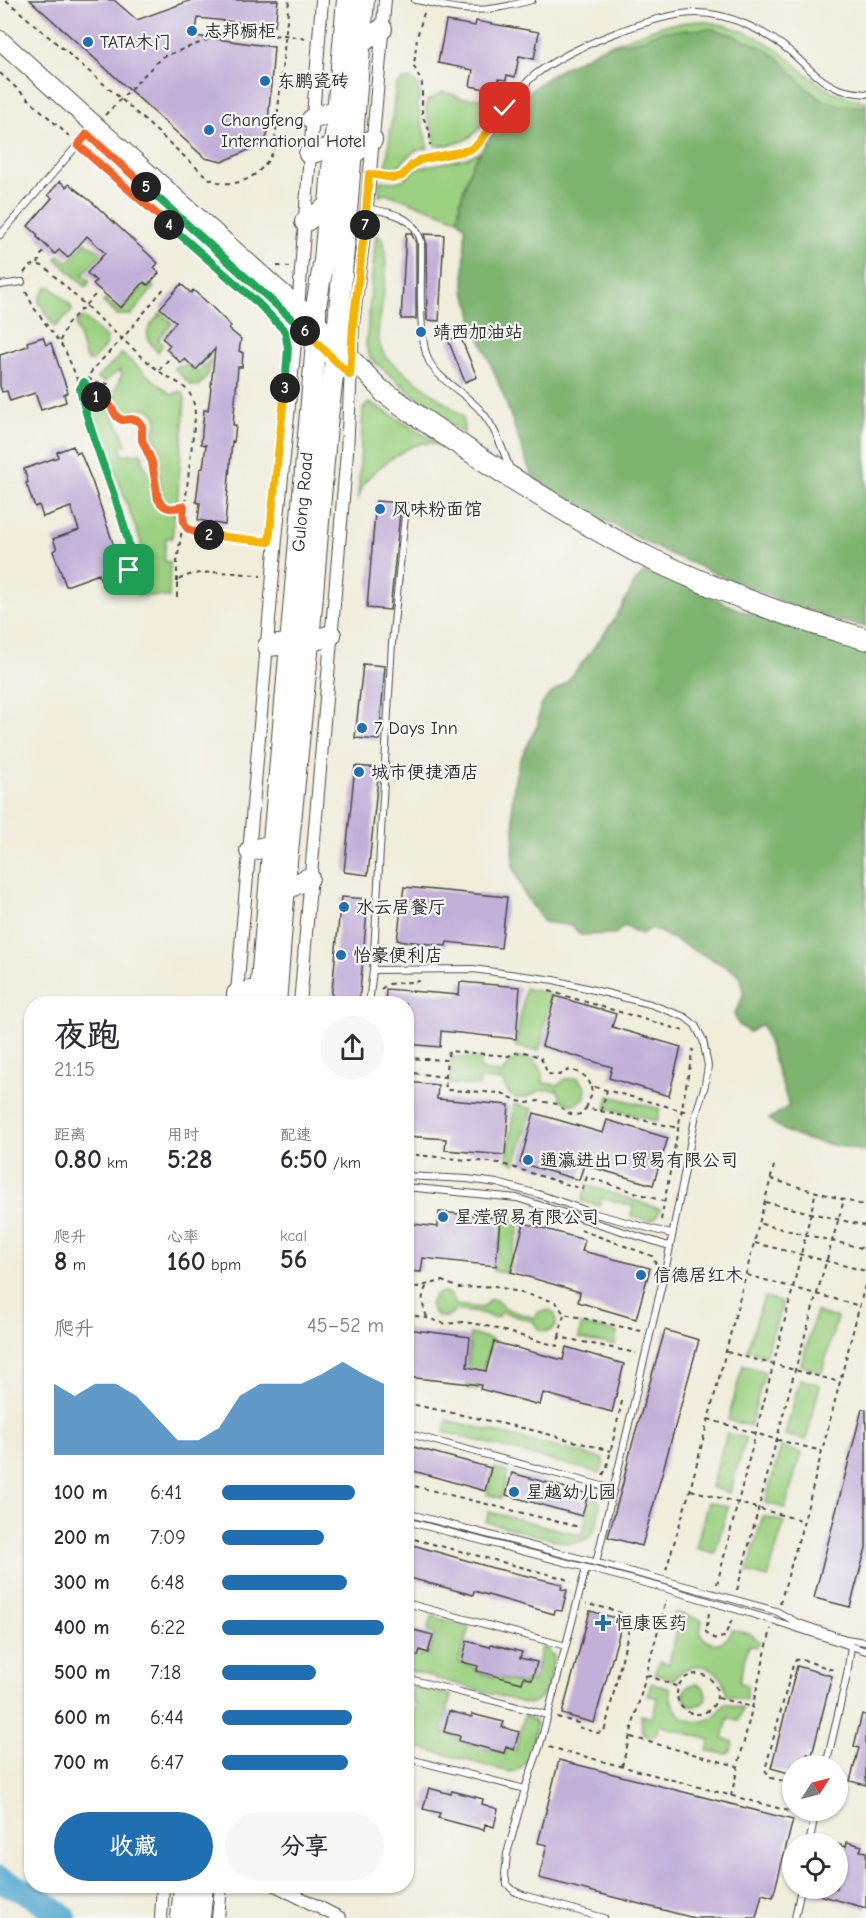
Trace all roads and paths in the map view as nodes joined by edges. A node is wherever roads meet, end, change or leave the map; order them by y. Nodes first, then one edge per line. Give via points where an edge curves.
1 (6, 0) edge
2 (289, 0) edge
3 (322, 0) edge
4 (347, 0) edge
5 (364, 0) edge
6 (385, 0) edge
7 (415, 0) edge
8 (532, 0) edge
9 (428, 1) edge
10 (382, 29) junction
11 (284, 35) junction
12 (296, 38) dead end
13 (0, 40) edge
14 (361, 43) junction
15 (0, 55) edge
16 (0, 73) edge
17 (866, 94) edge
18 (120, 98) junction
19 (336, 110) junction
20 (102, 119) dead end
21 (312, 119) junction
22 (83, 139) junction
23 (372, 140) junction
24 (342, 151) junction
25 (309, 154) junction
26 (430, 158) junction
27 (369, 174) junction
28 (327, 207) junction
29 (366, 208) junction
30 (164, 220) dead end
31 (305, 222) junction
32 (0, 235) edge
33 (45, 251) dead end
34 (270, 263) dead end
35 (38, 264) junction
36 (296, 264) dead end
37 (22, 282) junction
38 (0, 285) edge
39 (166, 286) dead end
40 (96, 294) dead end
41 (86, 306) junction
42 (303, 316) junction
43 (122, 339) junction
44 (60, 341) junction
45 (316, 343) junction
46 (169, 359) dead end
47 (344, 359) junction
48 (158, 370) junction
49 (87, 377) junction
50 (84, 382) junction
51 (80, 389) junction
52 (384, 392) joint
53 (110, 405) junction
54 (514, 480) junction
55 (184, 506) junction
56 (406, 506) dead end
57 (183, 522) junction
58 (269, 542) dead end
59 (268, 577) dead end
60 (177, 582) junction
61 (126, 590) dead end
62 (177, 597) dead end
63 (331, 635) junction
64 (866, 639) edge
65 (299, 643) junction
66 (268, 645) junction
67 (272, 845) junction
68 (250, 851) junction
69 (309, 878) junction
70 (285, 890) junction
71 (373, 970) junction
72 (421, 981) dead end
73 (545, 990) dead end
74 (379, 994) dead end
75 (237, 996) edge
76 (260, 996) edge
77 (277, 996) edge
78 (301, 996) edge
79 (370, 996) edge
80 (688, 1035) dead end
81 (692, 1041) dead end
82 (414, 1058) edge
83 (447, 1060) junction
84 (414, 1073) edge
85 (445, 1077) junction
86 (591, 1086) junction
87 (607, 1090) junction
88 (586, 1108) junction
89 (600, 1111) junction
90 (681, 1111) junction
91 (696, 1114) junction
92 (678, 1130) junction
93 (692, 1133) junction
94 (414, 1155) edge
95 (775, 1162) dead end
96 (414, 1176) edge
97 (770, 1179) junction
98 (414, 1188) edge
99 (816, 1191) junction
100 (844, 1200) junction
101 (665, 1202) junction
102 (765, 1202) junction
103 (678, 1205) junction
104 (866, 1206) edge
105 (811, 1213) junction
106 (837, 1220) junction
107 (658, 1223) dead end
108 (760, 1223) junction
109 (866, 1226) edge
110 (576, 1228) dead end
111 (671, 1234) junction
112 (806, 1234) junction
113 (832, 1241) junction
114 (755, 1243) junction
115 (669, 1246) junction
116 (866, 1249) edge
117 (800, 1255) junction
118 (825, 1262) junction
119 (657, 1270) dead end
120 (866, 1271) edge
121 (747, 1275) junction
122 (866, 1281) edge
123 (428, 1284) junction
124 (414, 1287) edge
125 (793, 1288) junction
126 (817, 1294) junction
127 (860, 1306) junction
128 (564, 1314) junction
129 (414, 1315) edge
130 (428, 1318) junction
131 (650, 1332) junction
132 (559, 1337) junction
133 (727, 1352) junction
134 (644, 1356) junction
135 (774, 1365) junction
136 (795, 1370) junction
137 (840, 1382) junction
138 (624, 1396) dead end
139 (414, 1405) edge
140 (708, 1419) junction
141 (757, 1433) junction
142 (414, 1435) edge
143 (778, 1440) junction
144 (610, 1451) junction
145 (822, 1451) junction
146 (596, 1476) dead end
147 (414, 1487) edge
148 (613, 1489) junction
149 (690, 1490) junction
150 (737, 1502) junction
151 (757, 1507) junction
152 (414, 1515) edge
153 (804, 1521) junction
154 (414, 1523) edge
155 (579, 1527) dead end
156 (414, 1539) edge
157 (596, 1563) junction
158 (586, 1568) junction
159 (665, 1572) dead end
160 (573, 1587) dead end
161 (716, 1587) dead end
162 (736, 1593) dead end
163 (667, 1598) dead end
164 (578, 1602) junction
165 (780, 1604) dead end
166 (414, 1606) edge
167 (710, 1611) dead end
168 (733, 1617) dead end
169 (771, 1629) dead end
170 (866, 1642) edge
171 (566, 1646) junction
172 (851, 1646) junction
173 (866, 1651) edge
174 (647, 1675) junction
175 (847, 1675) junction
176 (414, 1680) edge
177 (678, 1687) junction
178 (717, 1698) junction
179 (752, 1707) junction
180 (548, 1715) junction
181 (631, 1737) junction
182 (540, 1745) junction
183 (829, 1755) edge
184 (414, 1760) edge
185 (622, 1766) junction
186 (737, 1766) junction
187 (782, 1781) edge
188 (525, 1789) junction
189 (731, 1796) junction
190 (782, 1810) edge
191 (163, 1893) edge
192 (183, 1893) edge
193 (202, 1893) edge
194 (220, 1893) edge
195 (291, 1893) edge
196 (799, 1899) edge
197 (161, 1918) edge
198 (181, 1918) edge
199 (200, 1918) edge
200 (218, 1918) edge
201 (340, 1918) edge
202 (604, 1918) edge
203 (795, 1918) edge

1 - 18 path
2 - 11 path
3 - 21 street
4 - 19 main road, Gulong Road
5 - 14 main road, Gulong Road
6 - 10 street
7 - 9 lane
8 - 9 lane via 478,9
9 - 26 path via 417,37 414,66 423,92 422,115 430,132
10 - 14 main road
10 - 23 street
11 - 12 path
11 - 18 path via 229,32 162,57
11 - 18 path via 274,150 265,166 243,182 230,184 207,178
13 - 42 main road
14 - 24 main road, Gulong Road
15 - 22 main road
16 - 22 path
17 - 26 lane via 839,89 771,38 736,20 698,13 678,15 598,40 547,66 524,84 478,144 459,153
18 - 20 path
19 - 21 main road
19 - 24 main road, Gulong Road
21 - 25 street
22 - 30 path
22 - 32 lane
22 - 42 main road
23 - 24 main road
23 - 27 street
24 - 25 main road
24 - 28 main road, Gulong Road
24 - 47 main road, Gulong Road
25 - 31 street
26 - 27 lane via 412,165 402,176
27 - 29 street
28 - 31 main road
28 - 42 main road, Gulong Road via 324,260
29 - 47 street via 353,325
29 - 54 lane via 399,216 418,230 423,343 428,360 483,413
31 - 42 street
33 - 35 path
34 - 36 path via 292,268
35 - 37 path via 29,266
35 - 41 path
37 - 38 lane
37 - 44 path via 34,308
39 - 43 path
40 - 41 path
41 - 43 path
41 - 44 path via 67,324
42 - 45 main road, Gulong Road
42 - 47 main road
42 - 66 street via 276,539
43 - 48 path
43 - 49 path
44 - 51 path
45 - 47 main road
45 - 65 main road, Gulong Road
46 - 48 path
47 - 52 main road via 373,390
47 - 63 street via 347,452
47 - 65 main road, Gulong Road via 327,425
48 - 55 path via 185,388 195,406
49 - 50 path
49 - 53 path via 92,382 108,384 113,395
50 - 51 path
50 - 53 path via 102,403
51 - 61 path via 85,415 127,536 131,561
52 - 54 highway
53 - 55 path via 117,417 138,421 142,426 142,440 162,505 171,509
54 - 64 highway via 650,558 810,624
55 - 57 path
56 - 71 lane via 392,643
57 - 58 path via 193,532
57 - 60 path
59 - 60 path via 203,572 186,574
60 - 62 path
63 - 65 main road
63 - 69 street
65 - 66 main road
65 - 67 main road, Gulong Road
65 - 70 main road, Gulong Road
66 - 68 street
67 - 68 main road
67 - 76 main road, Gulong Road
68 - 75 street
69 - 70 main road
69 - 78 street
70 - 77 main road, Gulong Road
71 - 79 lane
71 - 91 lane via 473,969 524,974 606,992 685,1017 695,1025 707,1052 708,1066
72 - 74 path via 388,984
73 - 80 path via 629,1013
81 - 90 path
82 - 83 path
83 - 85 path
83 - 86 path via 449,1051 508,1056 525,1052 541,1058 548,1074 577,1071 584,1074
84 - 85 path
85 - 88 path via 446,1090 502,1093 518,1101 557,1104 575,1115
86 - 87 path
86 - 88 path
87 - 89 path
87 - 90 path
88 - 89 path
89 - 92 path
90 - 91 path
90 - 92 path
91 - 93 lane
92 - 93 path
92 - 101 path
93 - 103 lane
94 - 101 path via 499,1163 582,1189 587,1177
95 - 97 path
96 - 111 lane via 497,1183
97 - 99 path
97 - 102 path
98 - 115 lane via 517,1198
99 - 100 path
99 - 105 path
100 - 104 path
100 - 106 path
101 - 103 path
101 - 107 path
102 - 105 path
102 - 108 path
103 - 111 lane
105 - 106 path
105 - 112 path
106 - 109 path
106 - 113 path
108 - 112 path
108 - 114 path
110 - 119 path via 652,1256
111 - 115 lane
112 - 113 path
112 - 117 path
113 - 116 path
113 - 118 path
114 - 117 path
114 - 121 path
115 - 131 lane
117 - 118 path
117 - 125 path
118 - 120 path
118 - 126 path
121 - 125 path
121 - 133 path
122 - 127 path
123 - 124 path
123 - 128 path via 442,1281 459,1288 495,1286 556,1302
123 - 130 path via 422,1294
125 - 126 path
125 - 135 path
126 - 127 path
126 - 136 path
127 - 137 path
128 - 131 path
128 - 132 path
129 - 130 path
130 - 132 path via 446,1324 483,1324 557,1346
131 - 134 lane
132 - 134 path
133 - 135 path
133 - 140 path
134 - 148 lane
135 - 136 path
135 - 141 path
136 - 137 path
136 - 143 path
137 - 145 path
138 - 144 path
139 - 144 path
140 - 141 path
140 - 149 path
141 - 143 path
141 - 150 path
142 - 148 lane
143 - 145 path
143 - 151 path
144 - 146 path via 605,1473
145 - 153 path
147 - 155 path
148 - 157 lane
149 - 150 path
149 - 159 path
150 - 151 path
150 - 161 path
151 - 153 path
151 - 162 path
152 - 157 lane
153 - 165 path
154 - 158 lane
156 - 160 path via 563,1578
157 - 170 lane via 776,1611 796,1622
158 - 164 lane
158 - 172 lane
163 - 174 path
164 - 171 lane
164 - 180 path via 623,1613 631,1621 606,1725 598,1733
166 - 171 lane
167 - 168 path via 706,1632 715,1639 724,1637
169 - 179 path
171 - 180 lane
172 - 173 lane
172 - 175 lane
174 - 177 path
174 - 181 path
175 - 183 lane
175 - 187 path via 796,1660 765,1770 771,1778
176 - 180 lane
177 - 178 path via 687,1676 700,1674 712,1680
177 - 178 path via 678,1700 691,1713 710,1710
178 - 179 path
179 - 186 path
180 - 182 lane
181 - 185 path
181 - 186 path
182 - 185 path
182 - 188 lane
184 - 188 lane
185 - 189 path
186 - 189 path
188 - 202 lane via 507,1854 507,1884 523,1895
189 - 190 path
191 - 197 street
192 - 198 main road
193 - 199 main road
194 - 200 street
195 - 201 street
196 - 203 lane

